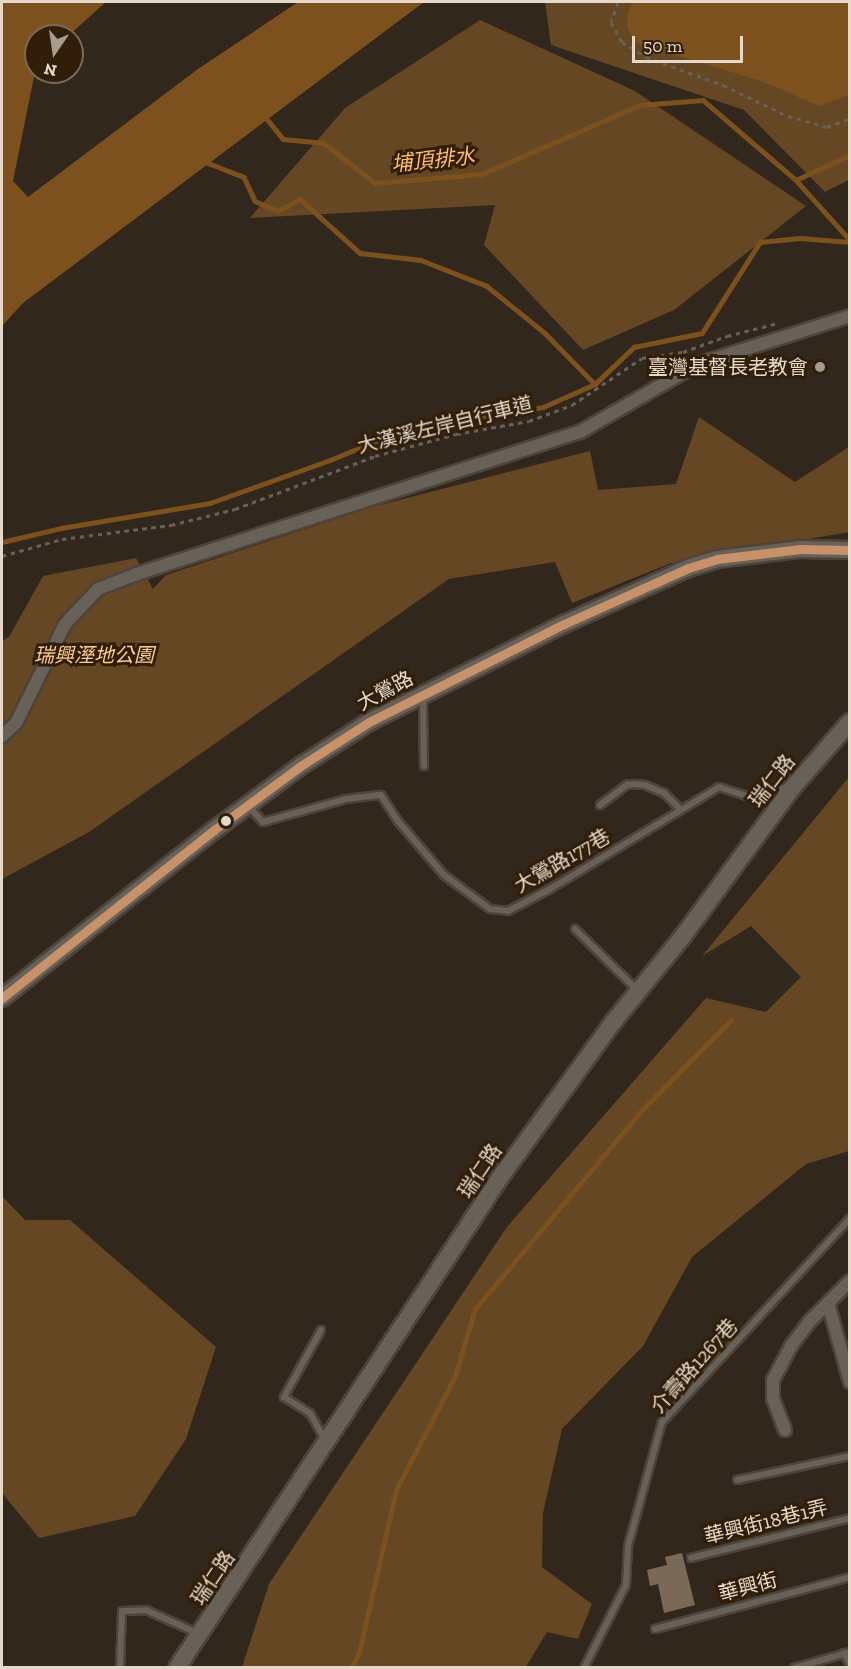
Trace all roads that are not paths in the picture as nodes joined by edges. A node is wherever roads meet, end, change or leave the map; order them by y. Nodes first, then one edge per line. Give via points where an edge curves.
1 (849, 316) edge
2 (849, 550) edge
3 (423, 694) junction
4 (849, 722) edge
5 (2, 736) edge
6 (424, 766) dead end
7 (793, 787) junction
8 (248, 805) junction
9 (600, 805) dead end
10 (681, 810) junction
11 (575, 929) dead end
12 (639, 991) junction
13 (2, 998) edge
14 (849, 1218) edge
15 (849, 1281) edge
16 (828, 1303) junction
17 (321, 1330) dead end
18 (849, 1382) edge
19 (784, 1430) dead end
20 (326, 1443) junction
21 (849, 1456) edge
22 (737, 1480) dead end
23 (849, 1518) edge
24 (691, 1558) dead end
25 (849, 1577) edge
26 (655, 1629) dead end
27 (200, 1635) junction
28 (847, 1653) edge
29 (849, 1665) edge
30 (120, 1668) edge
31 (177, 1668) edge
32 (584, 1668) edge
33 (794, 1668) edge

1 - 5 street via 698,364 580,432 98,589 65,624 16,723
2 - 3 street, 大鶯路 via 800,549 717,559 688,568
3 - 6 lane
3 - 8 street, 大鶯路 via 369,722
4 - 7 street, 瑞仁路
7 - 10 lane, 大鶯路177巷 via 746,796 719,787
7 - 12 street, 瑞仁路
8 - 10 lane, 大鶯路177巷 via 263,822 346,799 381,795 444,875 490,909 508,910
8 - 13 street, 大鶯路
9 - 10 lane via 634,784 664,793
11 - 12 lane
12 - 20 street, 瑞仁路 via 501,1176
14 - 32 lane, 介壽路1267巷 via 662,1422 628,1546 626,1585
15 - 16 street
16 - 18 street
16 - 19 street via 791,1346 773,1380 772,1399
17 - 20 lane via 284,1398 310,1413
20 - 27 street, 瑞仁路
21 - 22 lane
23 - 24 lane, 華興街18巷1弄
25 - 26 lane, 華興街
27 - 30 lane via 146,1610 122,1611
27 - 31 street, 瑞仁路
28 - 29 lane
28 - 33 lane

